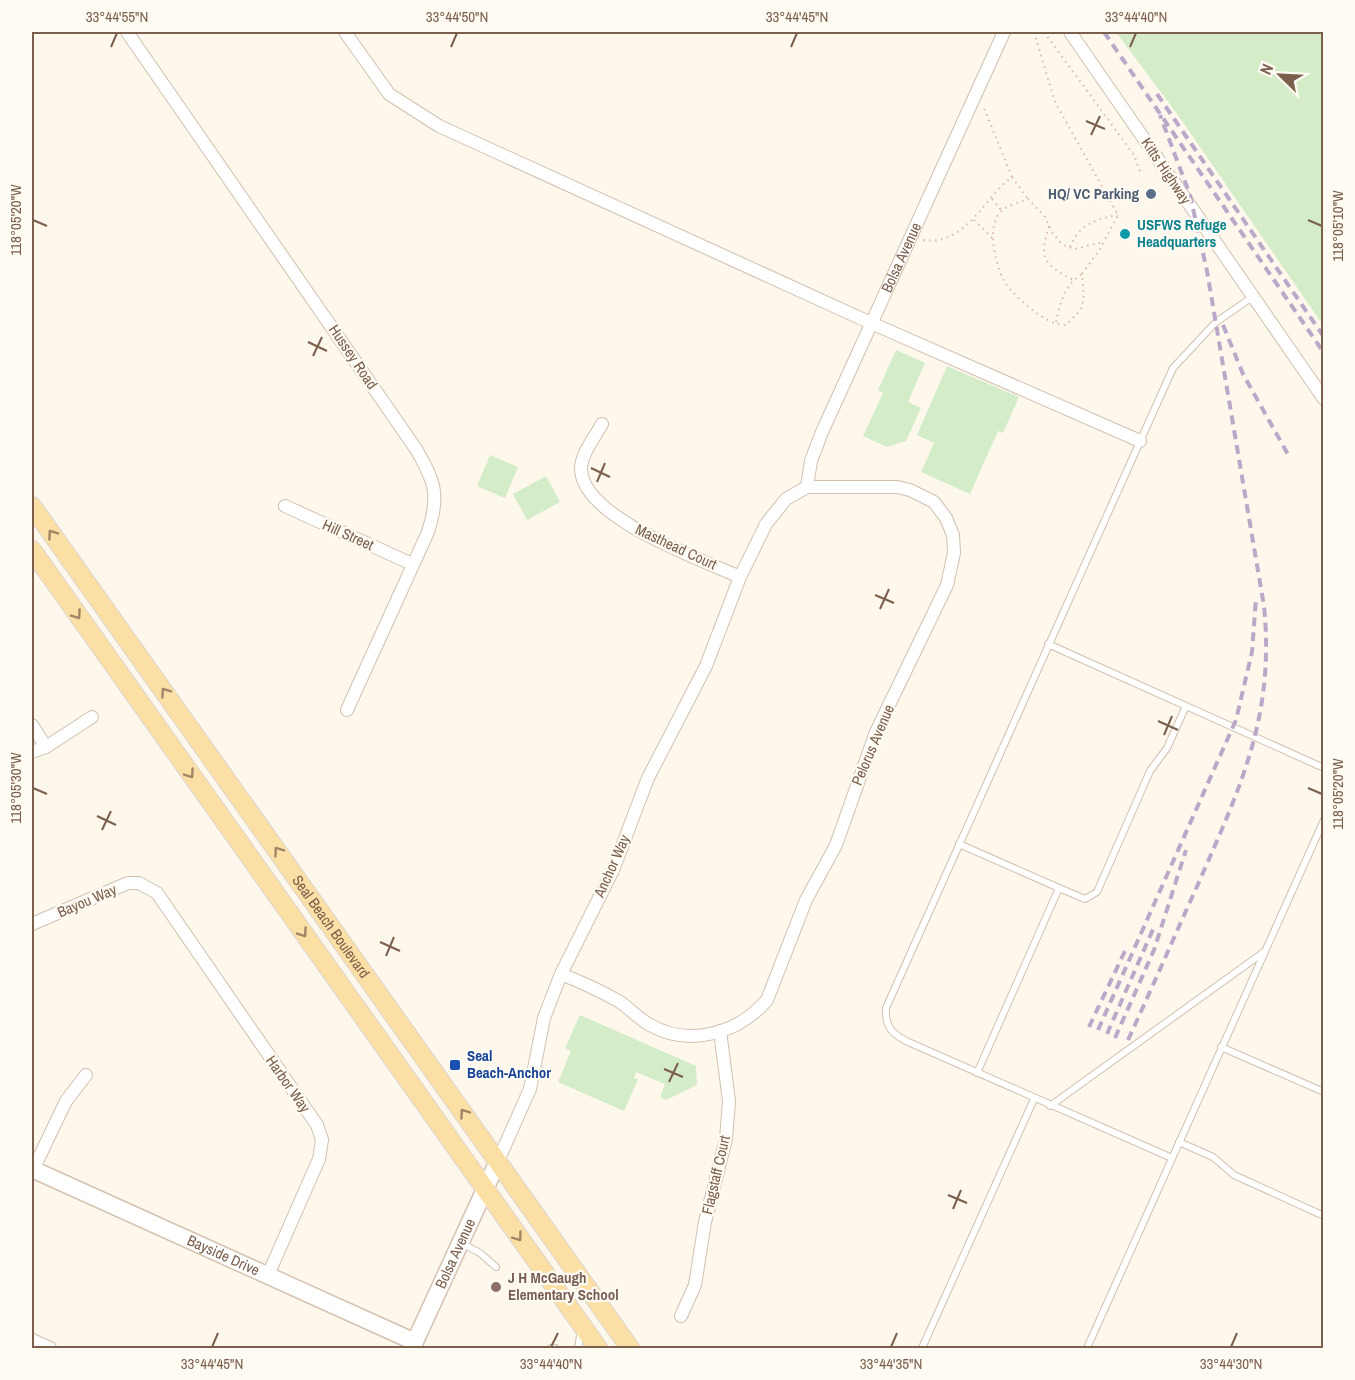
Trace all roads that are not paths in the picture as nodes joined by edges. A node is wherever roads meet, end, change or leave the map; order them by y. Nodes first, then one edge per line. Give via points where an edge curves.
1 (127, 32) edge
2 (345, 32) edge
3 (1004, 32) edge
4 (1070, 32) edge
5 (1254, 296) junction
6 (871, 323) junction
7 (1323, 399) edge
8 (602, 424) dead end
9 (1140, 441) junction
10 (807, 488) junction
11 (32, 506) edge
12 (285, 506) dead end
13 (32, 550) edge
14 (411, 564) junction
15 (740, 576) junction
16 (1048, 644) junction
17 (1186, 706) junction
18 (347, 710) dead end
19 (92, 717) dead end
20 (32, 725) edge
21 (46, 747) junction
22 (32, 752) edge
23 (1323, 768) edge
24 (1323, 820) edge
25 (959, 844) junction
26 (1059, 888) junction
27 (167, 909) joint
28 (32, 924) edge
29 (1265, 951) junction
30 (561, 974) junction
31 (720, 1030) junction
32 (1221, 1047) junction
33 (977, 1073) junction
34 (86, 1075) dead end
35 (1323, 1092) edge
36 (1034, 1099) junction
37 (1050, 1106) junction
38 (1179, 1142) junction
39 (1172, 1158) junction
40 (498, 1161) junction
41 (32, 1170) edge
42 (484, 1189) junction
43 (1323, 1216) edge
44 (460, 1242) junction
45 (496, 1268) dead end
46 (268, 1275) junction
47 (681, 1316) dead end
48 (582, 1326) junction
49 (32, 1340) edge
50 (414, 1345) edge
51 (50, 1348) edge
52 (578, 1348) edge
53 (598, 1348) edge
54 (630, 1348) edge
55 (922, 1348) edge
56 (1087, 1348) edge

1 - 14 street, Hussey Road via 428,469 436,490 436,509
2 - 6 street via 389,94 439,126
3 - 6 street, Bolsa Avenue
4 - 5 street, Kitts Highway
5 - 7 street, Kitts Highway
5 - 9 lane via 1216,322 1182,356
6 - 9 street
6 - 10 street, Bolsa Avenue via 811,461
8 - 15 street, Masthead Court via 584,456 581,470 588,488 609,511 638,531
9 - 16 lane
10 - 15 street via 786,499 766,524
10 - 31 street, Pelorus Avenue via 897,487 924,495 946,518 954,553 941,600 876,732 836,845 806,900 766,1000 740,1024
40 -> 11 main road, Seal Beach Boulevard
12 - 14 street, Hill Street
13 -> 42 main road, Seal Beach Boulevard
14 - 18 street, Hussey Road
15 - 30 street, Anchor Way via 706,666 648,778 613,870
16 - 17 lane
16 - 25 lane
17 - 23 lane
17 - 26 lane via 1167,748 1150,771 1096,892 1085,899
19 - 21 street
20 - 21 street
21 - 22 street
24 - 29 lane
25 - 26 lane
25 - 33 lane via 890,996 886,1022 893,1034
26 - 33 lane
27 - 28 street, Bayou Way via 157,893 139,883 128,883
27 - 46 street, Harbor Way via 322,1134 319,1159
29 - 32 lane
29 - 37 lane
30 - 31 street, Pelorus Avenue via 620,1003 648,1024 680,1037 695,1038
30 - 40 street, Anchor Way via 544,1018 530,1089
31 - 47 street, Flagstaff Court via 729,1101 726,1139 705,1222 695,1285
32 - 35 lane
32 - 38 lane
33 - 36 lane
34 - 41 street via 66,1101
36 - 37 lane
36 - 55 lane
37 - 39 lane
38 - 39 lane
38 - 43 lane via 1213,1157 1234,1175
39 - 56 lane
40 - 42 street, Bolsa Avenue
40 - 54 main road, Seal Beach Boulevard
41 - 46 street, Bayside Drive
42 - 44 street, Bolsa Avenue
42 -> 48 main road, Seal Beach Boulevard
44 - 45 lane
44 - 50 street, Bolsa Avenue
46 - 50 street, Bayside Drive
48 - 52 lane
48 - 53 main road, Seal Beach Boulevard
49 - 51 street

